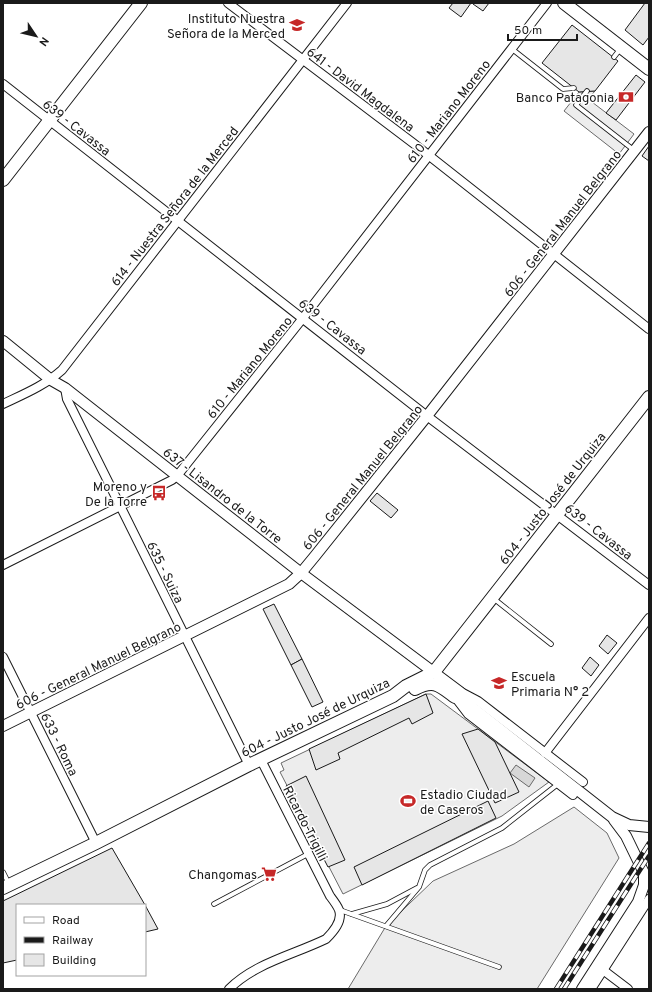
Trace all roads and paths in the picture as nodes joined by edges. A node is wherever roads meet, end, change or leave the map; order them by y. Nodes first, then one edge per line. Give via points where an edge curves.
1 (141, 3) edge
2 (228, 3) edge
3 (347, 3) edge
4 (547, 3) edge
5 (564, 3) edge
6 (621, 48) junction
7 (512, 49) junction
8 (614, 57) dead end
9 (303, 60) junction
10 (649, 69) edge
11 (3, 84) edge
12 (574, 88) dead end
13 (587, 91) dead end
14 (50, 121) junction
15 (649, 132) edge
16 (635, 151) junction
17 (429, 156) junction
18 (3, 180) edge
19 (178, 222) junction
20 (555, 254) junction
21 (303, 318) junction
22 (649, 329) edge
23 (3, 341) edge
24 (51, 380) junction
25 (65, 388) junction
26 (649, 397) edge
27 (3, 404) edge
28 (427, 416) junction
29 (177, 476) junction
30 (120, 506) junction
31 (556, 514) junction
32 (3, 565) edge
33 (301, 573) junction
34 (649, 585) edge
35 (492, 597) junction
36 (649, 618) edge
37 (184, 636) junction
38 (551, 644) dead end
39 (3, 657) edge
40 (434, 672) junction
41 (458, 694) junction
42 (393, 696) junction
43 (31, 712) junction
44 (3, 726) edge
45 (545, 753) junction
46 (255, 763) junction
47 (583, 782) dead end
48 (558, 784) junction
49 (573, 796) dead end
50 (612, 817) junction
51 (649, 826) edge
52 (96, 843) junction
53 (308, 854) junction
54 (3, 872) edge
55 (6, 886) edge
56 (420, 887) junction
57 (649, 899) edge
58 (214, 904) dead end
59 (339, 910) junction
60 (352, 914) junction
61 (386, 926) junction
62 (499, 967) dead end
63 (603, 970) junction
64 (229, 989) edge
65 (582, 989) edge
66 (591, 989) edge
67 (628, 989) edge

1 - 14 main road
2 - 9 street, 641 - David Magdalena
3 - 9 street, 614 - Nuestra Señora de la Merced
4 - 7 street, 610 - Mariano Moreno
5 - 6 main road
6 - 8 lane
6 - 10 main road
7 - 12 lane via 563,89
7 - 17 street, 610 - Mariano Moreno
9 - 17 street, 641 - David Magdalena
9 - 19 street, 614 - Nuestra Señora de la Merced
11 - 14 street, 639 - Cavassa
13 - 16 lane via 576,105
14 - 18 main road
14 - 19 street, 639 - Cavassa
15 - 16 street, 606 - General Manuel Belgrano
16 - 20 street, 606 - General Manuel Belgrano
17 - 20 street, 641 - David Magdalena
17 - 21 street, 610 - Mariano Moreno
19 - 21 street, 639 - Cavassa
19 - 24 street, 614 - Nuestra Señora de la Merced via 62,370
20 - 22 street, 641 - David Magdalena
20 - 28 street, 606 - General Manuel Belgrano
21 - 28 street, 639 - Cavassa
21 - 29 street, 610 - Mariano Moreno
23 - 24 street, 637 - Lisandro de la Torre
24 - 25 street, 637 - Lisandro de la Torre
24 - 27 street, 614 - Nuestra Señora de la Merced
25 - 29 street, 637 - Lisandro de la Torre
25 - 30 street, 635 - Suiza via 67,399
26 - 31 main road, 604 - Justo José de Urquiza
28 - 31 street, 639 - Cavassa
28 - 33 street, 606 - General Manuel Belgrano
29 - 30 street, 610 - Mariano Moreno
29 - 33 street, 637 - Lisandro de la Torre
30 - 32 street, 610 - Mariano Moreno
30 - 37 street, 635 - Suiza
31 - 34 street, 639 - Cavassa
31 - 35 main road, 604 - Justo José de Urquiza
33 - 37 street, 606 - General Manuel Belgrano via 289,584
33 - 40 street, 637 - Lisandro de la Torre
35 - 38 lane
35 - 40 main road, 604 - Justo José de Urquiza
36 - 45 street
37 - 43 street, 606 - General Manuel Belgrano
37 - 46 street, 635 - Suiza
39 - 43 street, 633 - Roma
40 - 41 street, 637 - Lisandro de la Torre
40 - 42 main road, 604 - Justo José de Urquiza via 406,686
41 - 42 main road via 432,683
41 - 45 street, 637 - Lisandro de la Torre via 478,701
41 - 48 street, 637 - Lisandro de la Torre via 468,714
41 - 50 street
42 - 46 main road, 604 - Justo José de Urquiza
43 - 44 street, 606 - General Manuel Belgrano
43 - 52 street, 633 - Roma
45 - 47 street, 637 - Lisandro de la Torre
46 - 52 main road, 604 - Justo José de Urquiza
46 - 53 street, Ricardo Trigilli
48 - 49 street, 637 - Lisandro de la Torre
48 - 56 lane via 502,828 430,865 425,870
50 - 51 street via 628,825
50 - 65 street via 626,836 644,873 644,885 638,902
52 - 55 main road, 604 - Justo José de Urquiza
53 - 58 lane
53 - 59 street, Ricardo Trigilli
54 - 55 lane
56 - 60 lane via 387,904
56 - 61 lane
57 - 63 street
59 - 60 lane
59 - 64 street via 339,920 326,939 259,967
60 - 61 lane
61 - 62 lane
63 - 66 street
63 - 67 street

